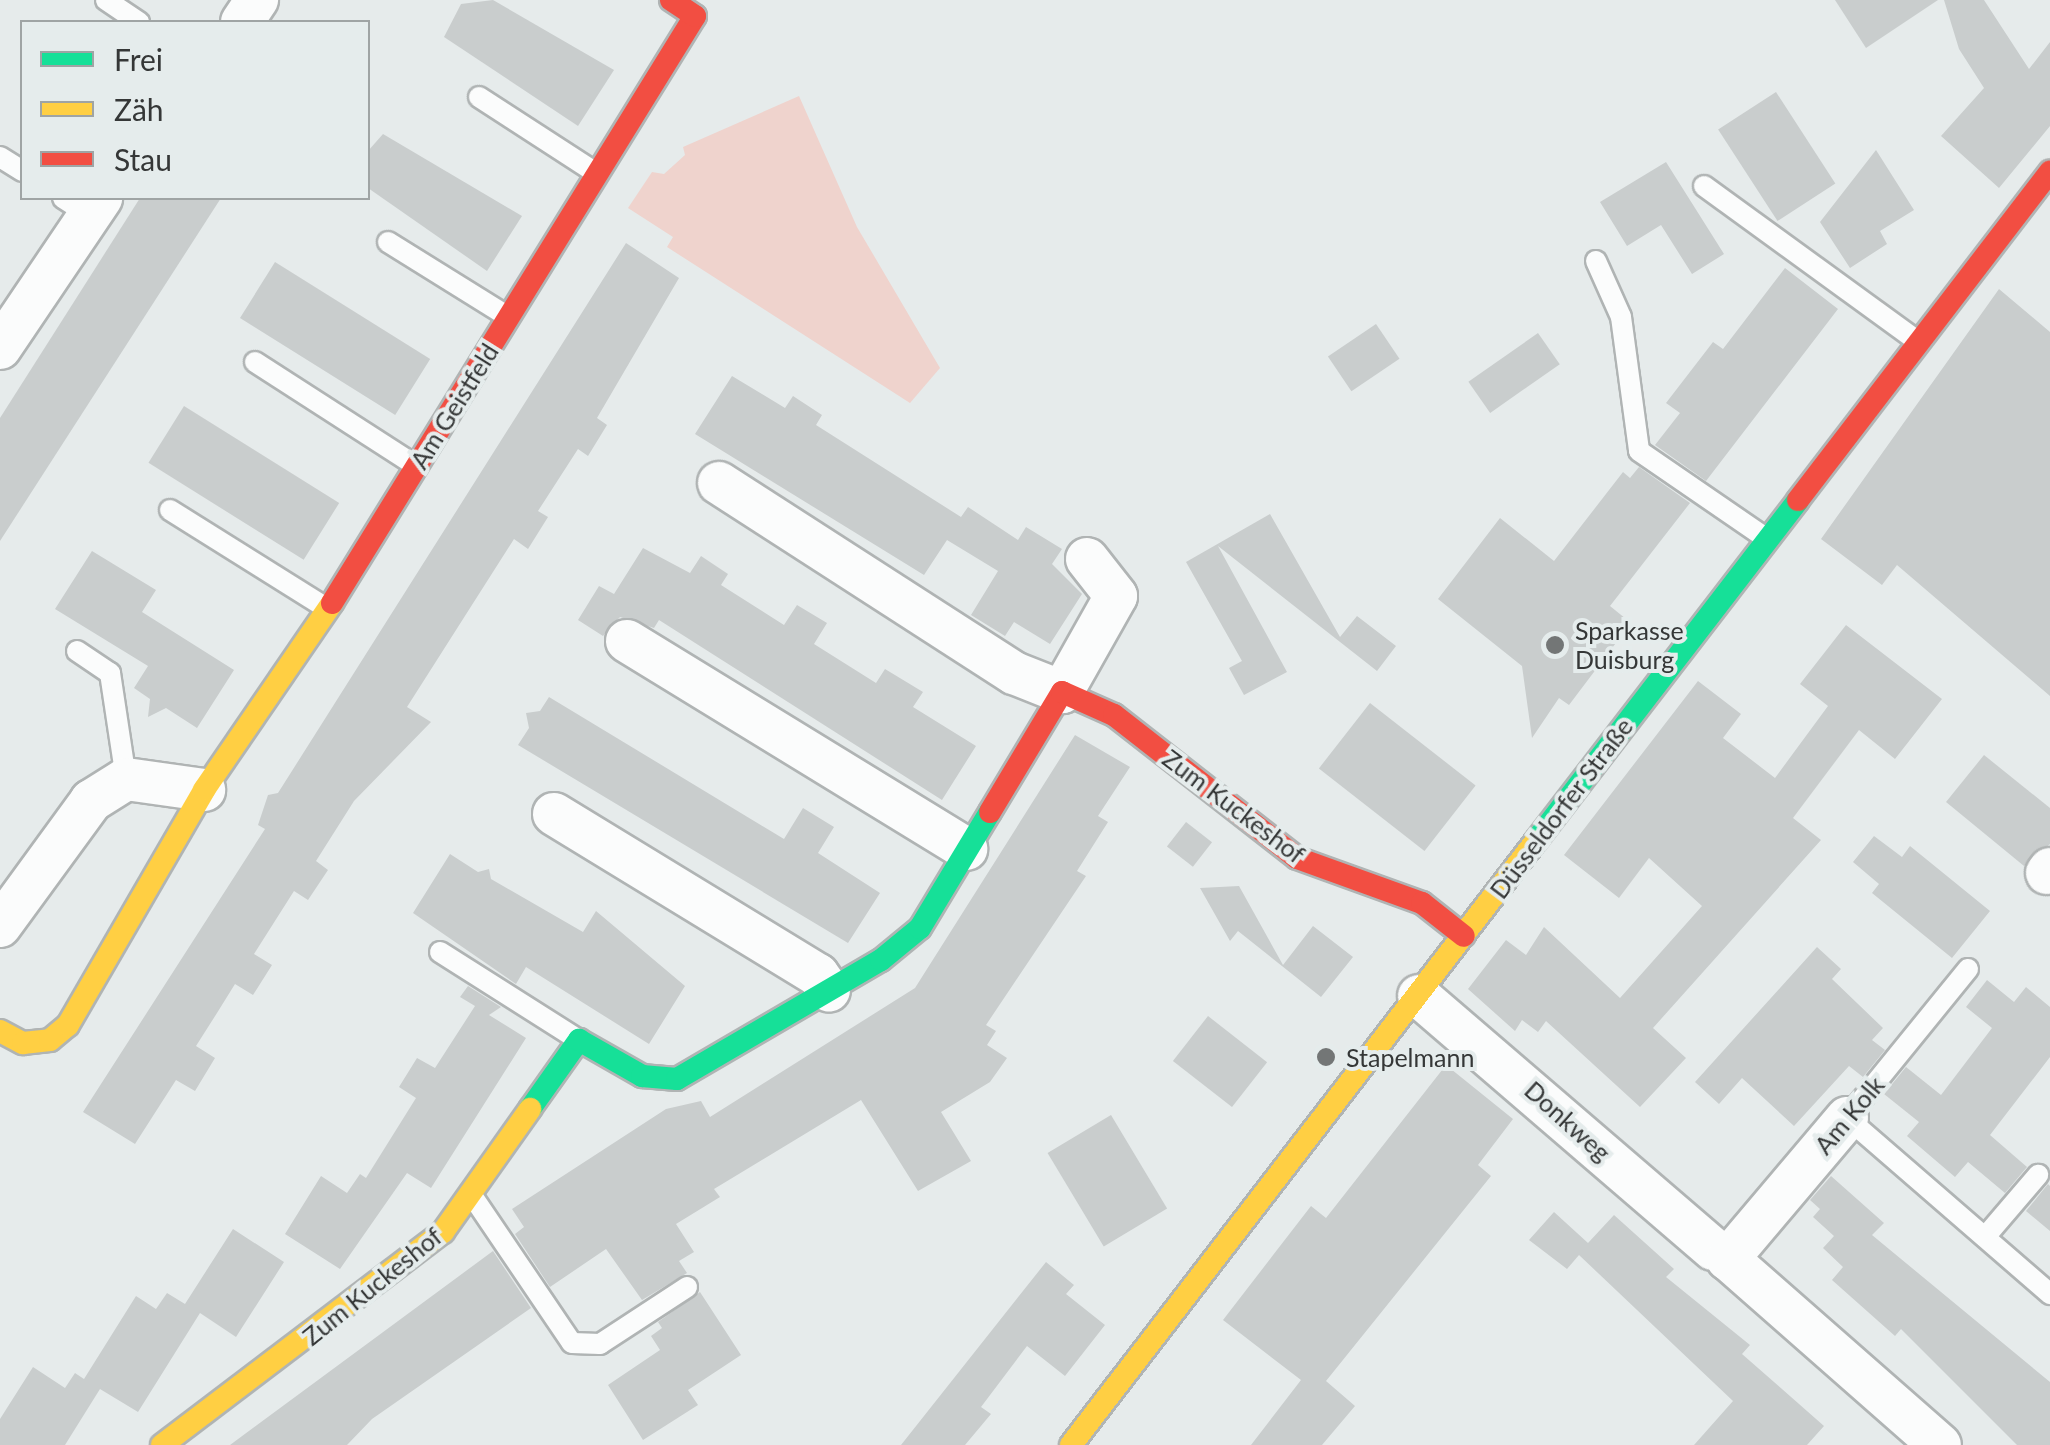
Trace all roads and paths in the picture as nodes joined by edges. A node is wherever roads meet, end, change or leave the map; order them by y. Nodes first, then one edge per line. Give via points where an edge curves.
1 (106, 0) edge
2 (671, 0) edge
3 (136, 20) edge
4 (479, 97) dead end
5 (2050, 172) edge
6 (597, 174) junction
7 (1704, 186) dead end
8 (84, 203) edge
9 (388, 242) dead end
10 (1596, 260) dead end
11 (508, 318) junction
12 (1918, 341) junction
13 (0, 348) edge
14 (255, 362) dead end
15 (416, 466) junction
16 (719, 483) dead end
17 (170, 510) dead end
18 (1764, 537) junction
19 (1088, 560) dead end
20 (328, 609) junction
21 (628, 641) dead end
22 (77, 651) dead end
23 (1062, 692) junction
24 (126, 779) junction
25 (204, 790) junction
26 (554, 814) dead end
27 (966, 850) junction
28 (0, 926) edge
29 (1464, 936) junction
30 (440, 952) dead end
31 (1968, 968) dead end
32 (829, 991) junction
33 (1420, 996) junction
34 (0, 1031) edge
35 (579, 1040) junction
36 (1847, 1118) junction
37 (2038, 1174) dead end
38 (472, 1195) junction
39 (1985, 1237) junction
40 (1720, 1254) junction
41 (687, 1287) dead end
42 (2050, 1294) edge
43 (162, 1445) edge
44 (1071, 1445) edge
45 (1940, 1445) edge

1 - 3 lane
2 - 6 street, Am Geistfeld via 696,16
4 - 6 lane
5 - 12 street, Düsseldorfer Straße
6 - 11 street, Am Geistfeld
7 - 12 lane
8 - 13 street
9 - 11 lane
10 - 18 lane via 1621,317 1639,450
11 - 15 street, Am Geistfeld
12 - 18 street, Düsseldorfer Straße
14 - 15 lane
15 - 20 street, Am Geistfeld
16 - 23 street, Zum Kuckeshof via 1014,673
17 - 20 lane
18 - 29 street, Düsseldorfer Straße
19 - 23 street via 1116,596
20 - 25 street, Am Geistfeld
21 - 27 street
22 - 24 lane via 110,673
23 - 27 street
23 - 29 street, Zum Kuckeshof via 1114,715 1296,858 1422,904
24 - 25 street
24 - 28 street via 91,801
25 - 34 street, Am Geistfeld via 68,1025 50,1040 23,1043
26 - 32 street via 818,975
27 - 32 street via 920,928
29 - 33 street, Düsseldorfer Straße
30 - 35 lane
31 - 36 lane, Am Kolk
32 - 35 street via 676,1079 642,1076
33 - 40 street, Donkweg
33 - 44 street, Düsseldorfer Straße
35 - 38 street, Zum Kuckeshof
36 - 39 lane
36 - 40 street, Am Kolk
37 - 39 lane
38 - 41 lane via 572,1343 600,1344
38 - 43 street, Zum Kuckeshof via 403,1268
39 - 42 lane
40 - 45 street, Donkweg

